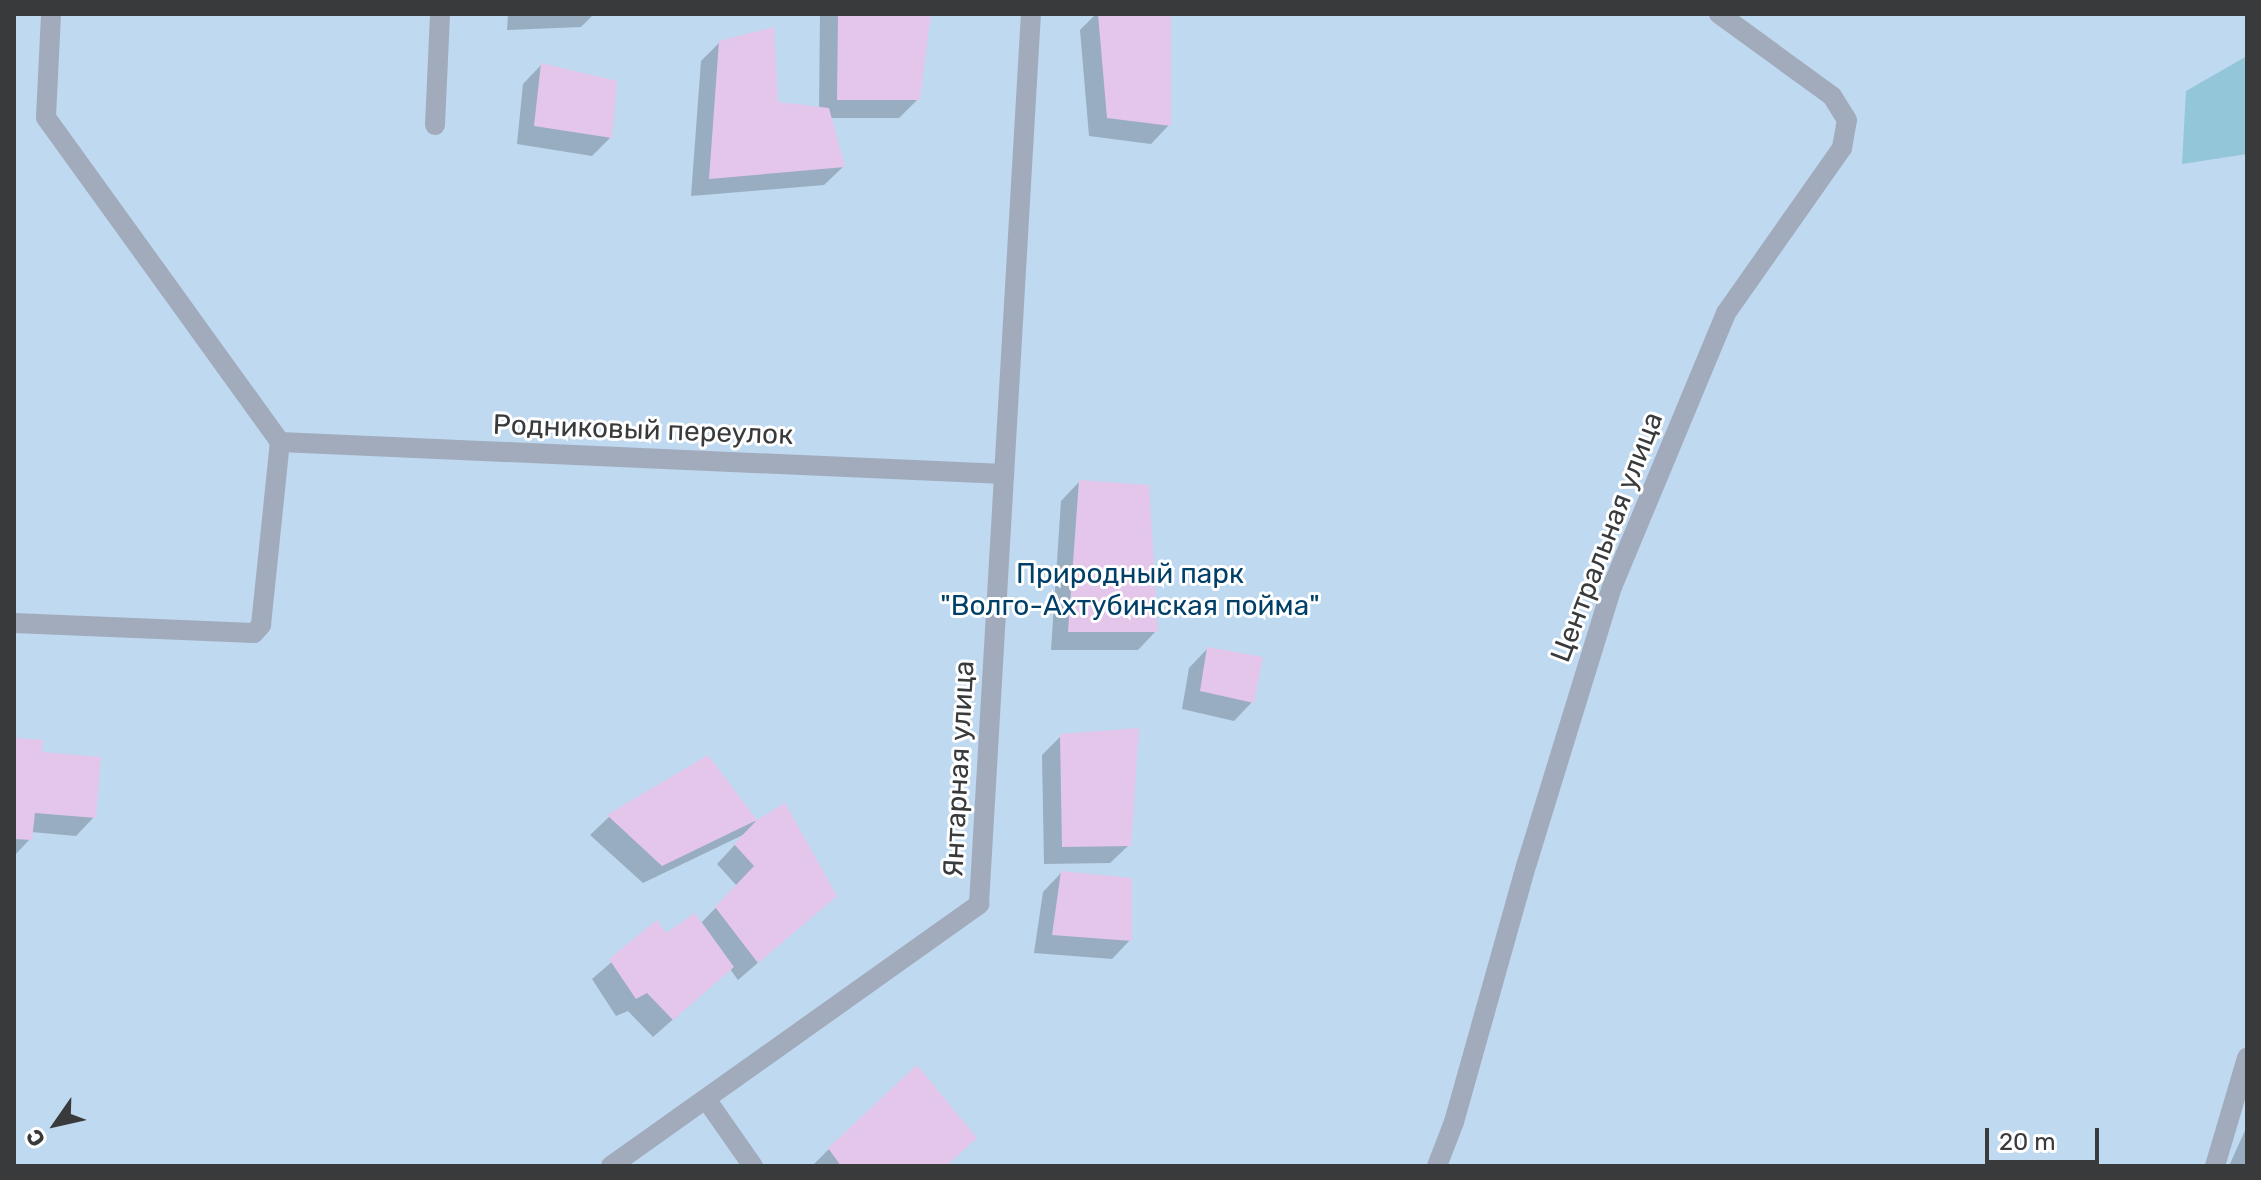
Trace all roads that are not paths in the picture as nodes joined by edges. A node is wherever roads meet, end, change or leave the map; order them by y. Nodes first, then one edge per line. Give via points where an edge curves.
1 (51, 14) edge
2 (440, 14) edge
3 (1031, 14) edge
4 (1719, 14) edge
5 (435, 125) dead end
6 (280, 442) junction
7 (1004, 474) junction
8 (14, 623) edge
9 (2247, 1058) edge
10 (706, 1099) junction
11 (611, 1166) edge
12 (753, 1166) edge
13 (1437, 1166) edge
14 (2215, 1166) edge

1 - 6 street via 46,117
2 - 5 street
3 - 7 street, Янтарная улица
4 - 13 street, Центральная улица via 1832,96 1847,120 1842,148 1726,313 1612,587
6 - 7 street, Родниковый переулок
6 - 8 street via 261,625 254,633
7 - 10 street, Янтарная улица via 979,904
9 - 14 street
10 - 11 street, Янтарная улица
10 - 12 street

